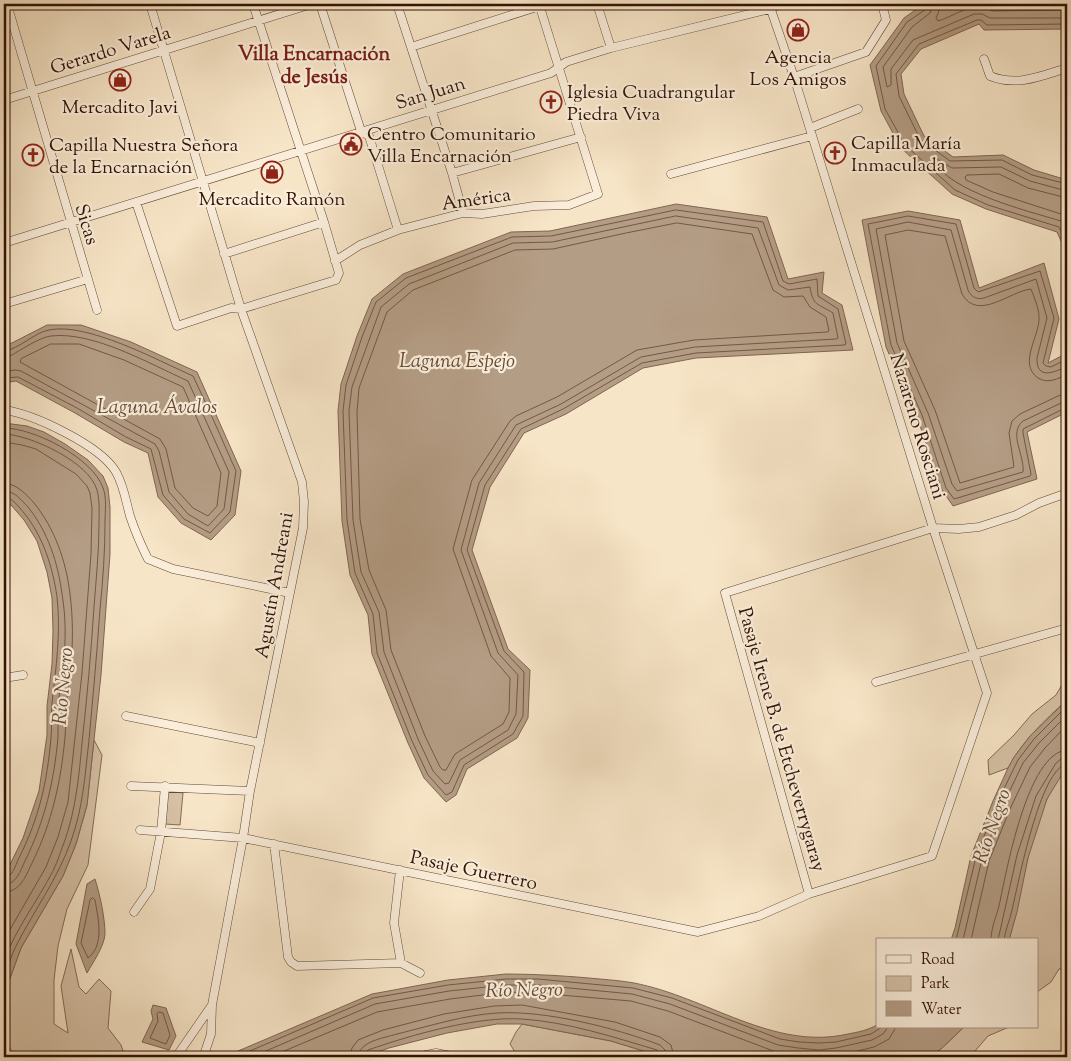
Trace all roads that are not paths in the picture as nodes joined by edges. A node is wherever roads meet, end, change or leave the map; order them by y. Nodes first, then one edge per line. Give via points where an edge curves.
1 (6, 4) edge
2 (150, 4) edge
3 (253, 4) edge
4 (312, 4) edge
5 (320, 4) edge
6 (397, 4) edge
7 (597, 4) edge
8 (780, 4) edge
9 (882, 4) edge
10 (540, 5) edge
11 (769, 6) edge
12 (258, 20) junction
13 (411, 47) junction
14 (611, 48) junction
15 (164, 49) junction
16 (984, 59) dead end
17 (559, 66) junction
18 (1067, 68) edge
19 (794, 77) junction
20 (32, 91) junction
21 (4, 100) edge
22 (431, 109) junction
23 (858, 109) dead end
24 (810, 128) junction
25 (361, 131) junction
26 (812, 136) junction
27 (580, 137) junction
28 (301, 151) junction
29 (452, 173) junction
30 (671, 174) dead end
31 (202, 182) junction
32 (136, 202) junction
33 (463, 213) junction
34 (324, 222) junction
35 (70, 223) junction
36 (398, 230) junction
37 (4, 243) edge
38 (224, 254) junction
39 (335, 261) junction
40 (88, 279) junction
41 (4, 304) edge
42 (241, 309) junction
43 (97, 310) dead end
44 (4, 410) edge
45 (1067, 492) edge
46 (933, 528) junction
47 (290, 593) junction
48 (1067, 628) edge
49 (974, 653) junction
50 (23, 675) dead end
51 (4, 678) edge
52 (876, 682) dead end
53 (126, 716) dead end
54 (260, 743) junction
55 (131, 786) dead end
56 (165, 786) junction
57 (250, 791) junction
58 (140, 830) dead end
59 (162, 832) junction
60 (243, 838) junction
61 (274, 844) junction
62 (400, 870) junction
63 (809, 894) junction
64 (134, 912) dead end
65 (401, 963) junction
66 (420, 973) dead end
67 (212, 1005) junction
68 (204, 1055) dead end
69 (173, 1057) edge
70 (416, 1057) edge
71 (456, 1057) edge

1 - 20 street, Sicas
2 - 15 street, Agustín Andreani
3 - 12 street
4 - 12 street, Gerardo Varela
5 - 25 street
6 - 13 street
7 - 14 street
8 - 11 street, San Juan
9 - 19 street via 886,20 866,52
10 - 13 street
10 - 17 street
11 - 14 street, San Juan
11 - 19 street, Nazareno Rosciani
12 - 15 street, Gerardo Varela
12 - 28 street
13 - 22 street
14 - 17 street, San Juan
15 - 20 street, Gerardo Varela
15 - 31 street, Agustín Andreani
16 - 18 street via 990,76 1001,80 1040,77
17 - 22 street, San Juan via 551,73
17 - 27 street
19 - 24 street, Nazareno Rosciani
20 - 21 street, Gerardo Varela
20 - 35 street, Sicas
22 - 25 street, San Juan
22 - 29 street
23 - 24 street
24 - 26 street, Nazareno Rosciani
25 - 28 street, San Juan
25 - 36 street via 369,136
26 - 30 street
26 - 46 street, Nazareno Rosciani
27 - 29 street
27 - 33 street, América via 598,194 569,205
28 - 31 street, San Juan
28 - 34 street
29 - 33 street
31 - 32 street, San Juan
31 - 38 street, Agustín Andreani
32 - 35 street, San Juan
32 - 42 street via 177,326 230,308
33 - 36 street, América
34 - 38 street
34 - 39 street
35 - 37 street, San Juan
35 - 40 street, Sicas
36 - 39 street, América via 360,245
38 - 42 street, Agustín Andreani
39 - 42 street via 339,273 336,280
40 - 41 street
40 - 43 street, Sicas
42 - 47 street, Agustín Andreani via 302,482 303,528
44 - 47 street via 61,430 111,464 148,559 173,569
45 - 46 street via 1016,515 979,527
46 - 49 street, Nazareno Rosciani
46 - 63 street, Pasaje Irene B. de Etcheverrygaray via 725,593
47 - 54 street, Agustín Andreani
48 - 49 street
49 - 52 street
49 - 63 street, Nazareno Rosciani via 986,693 932,856
50 - 51 street
53 - 54 street
54 - 57 street, Agustín Andreani
55 - 56 street
56 - 57 street
56 - 59 street
57 - 60 street, Agustín Andreani
58 - 59 street, Pasaje Guerrero
59 - 60 street, Pasaje Guerrero
59 - 64 street via 150,889
60 - 61 street, Pasaje Guerrero
60 - 67 street, Agustín Andreani
61 - 62 street, Pasaje Guerrero
61 - 65 street via 291,962 298,966
62 - 63 street, Pasaje Guerrero via 698,932 759,916
62 - 65 street via 394,923
65 - 66 street
67 - 68 street via 211,1034
67 - 69 street, Agustín Andreani
70 - 71 street via 436,1053

